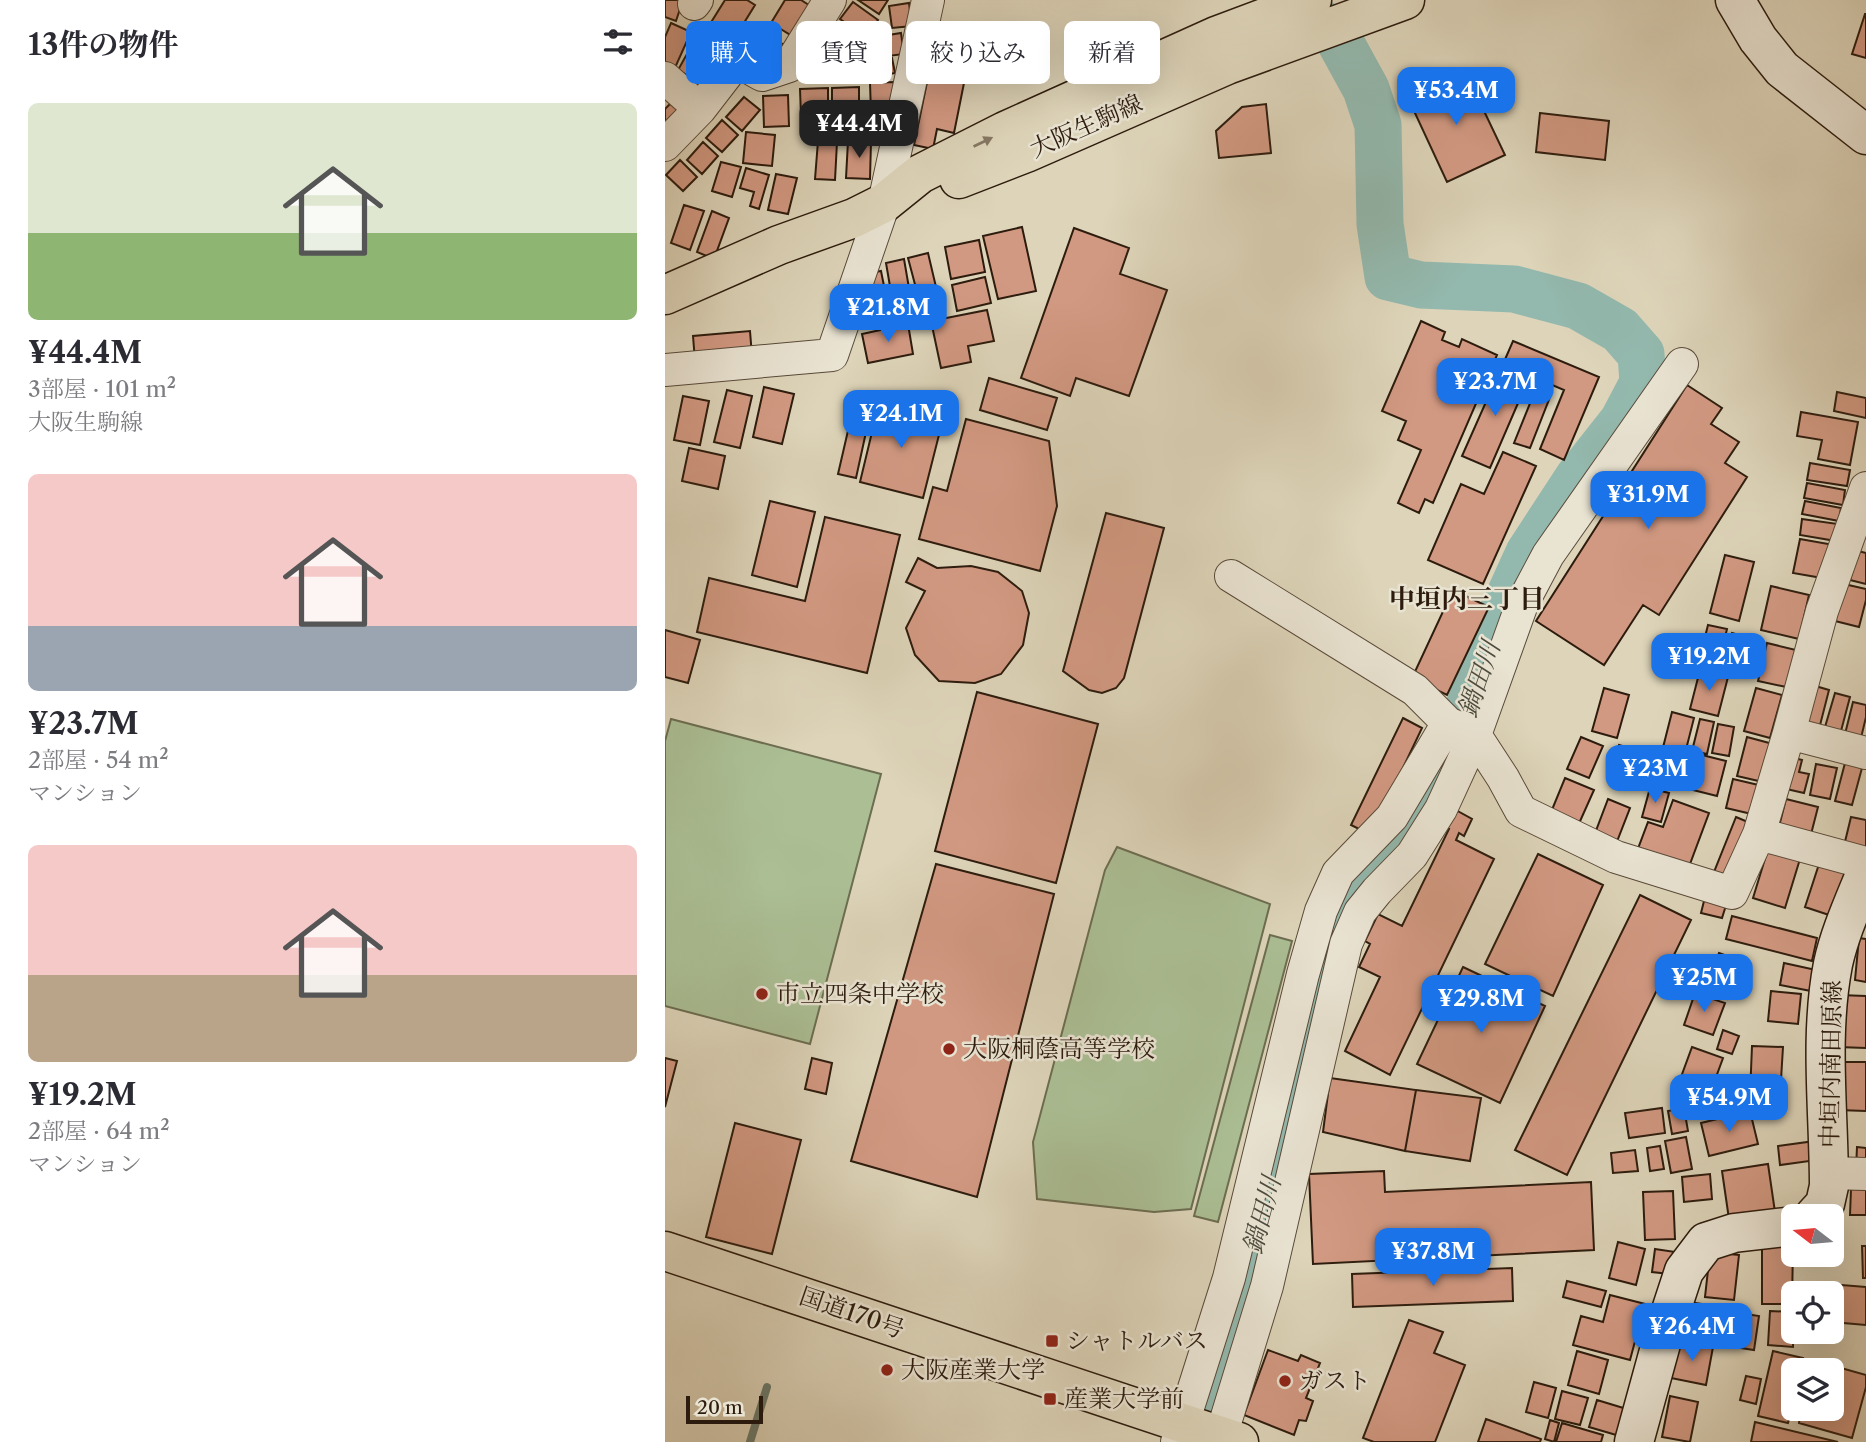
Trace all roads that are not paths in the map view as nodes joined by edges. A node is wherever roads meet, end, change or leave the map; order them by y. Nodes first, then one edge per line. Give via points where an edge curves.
1 (830, 0) edge
2 (928, 0) edge
3 (1312, 0) edge
4 (1735, 0) edge
5 (1395, 5) edge
6 (1221, 50) junction
7 (665, 78) edge
8 (700, 109) junction
9 (1866, 135) edge
10 (665, 145) edge
11 (884, 203) junction
12 (665, 295) edge
13 (1682, 365) dead end
14 (665, 370) edge
15 (1866, 488) edge
16 (1857, 541) edge
17 (1231, 576) dead end
18 (1461, 729) junction
19 (1789, 733) junction
20 (1866, 753) edge
21 (1759, 835) junction
22 (1866, 863) edge
23 (1866, 872) edge
24 (1848, 1174) edge
25 (1825, 1204) edge
26 (1781, 1228) edge
27 (665, 1251) edge
28 (1248, 1282) junction
29 (1204, 1434) edge
30 (1634, 1442) edge

1 - 8 street via 789,66 762,75 737,61
2 - 11 street
3 - 6 main road, 大阪生駒線
4 - 9 main road via 1782,69
5 - 6 main road, 大阪生駒線 via 1300,37
6 - 11 main road, 大阪生駒線 via 1005,131 920,174
7 - 8 street
8 - 10 street
11 - 12 main road, 大阪生駒線
11 - 14 street via 832,355
13 - 18 street via 1548,555
15 - 16 street
16 - 19 street via 1822,611
17 - 18 street via 1415,690
18 - 21 street via 1503,778 1521,811 1616,857 1732,893
18 - 28 street via 1441,809 1412,855 1360,912 1346,944
18 - 28 street via 1392,817 1338,873 1321,911 1303,974
19 - 20 street
19 - 21 street
21 - 22 street
23 - 24 main road, 中垣内南田原線 via 1842,930 1827,1004
24 - 25 main road, 中垣内南田原線 via 1829,1186
26 - 30 main road via 1734,1233 1706,1242 1684,1271
27 - 29 main road, 国道170号
28 - 29 street

